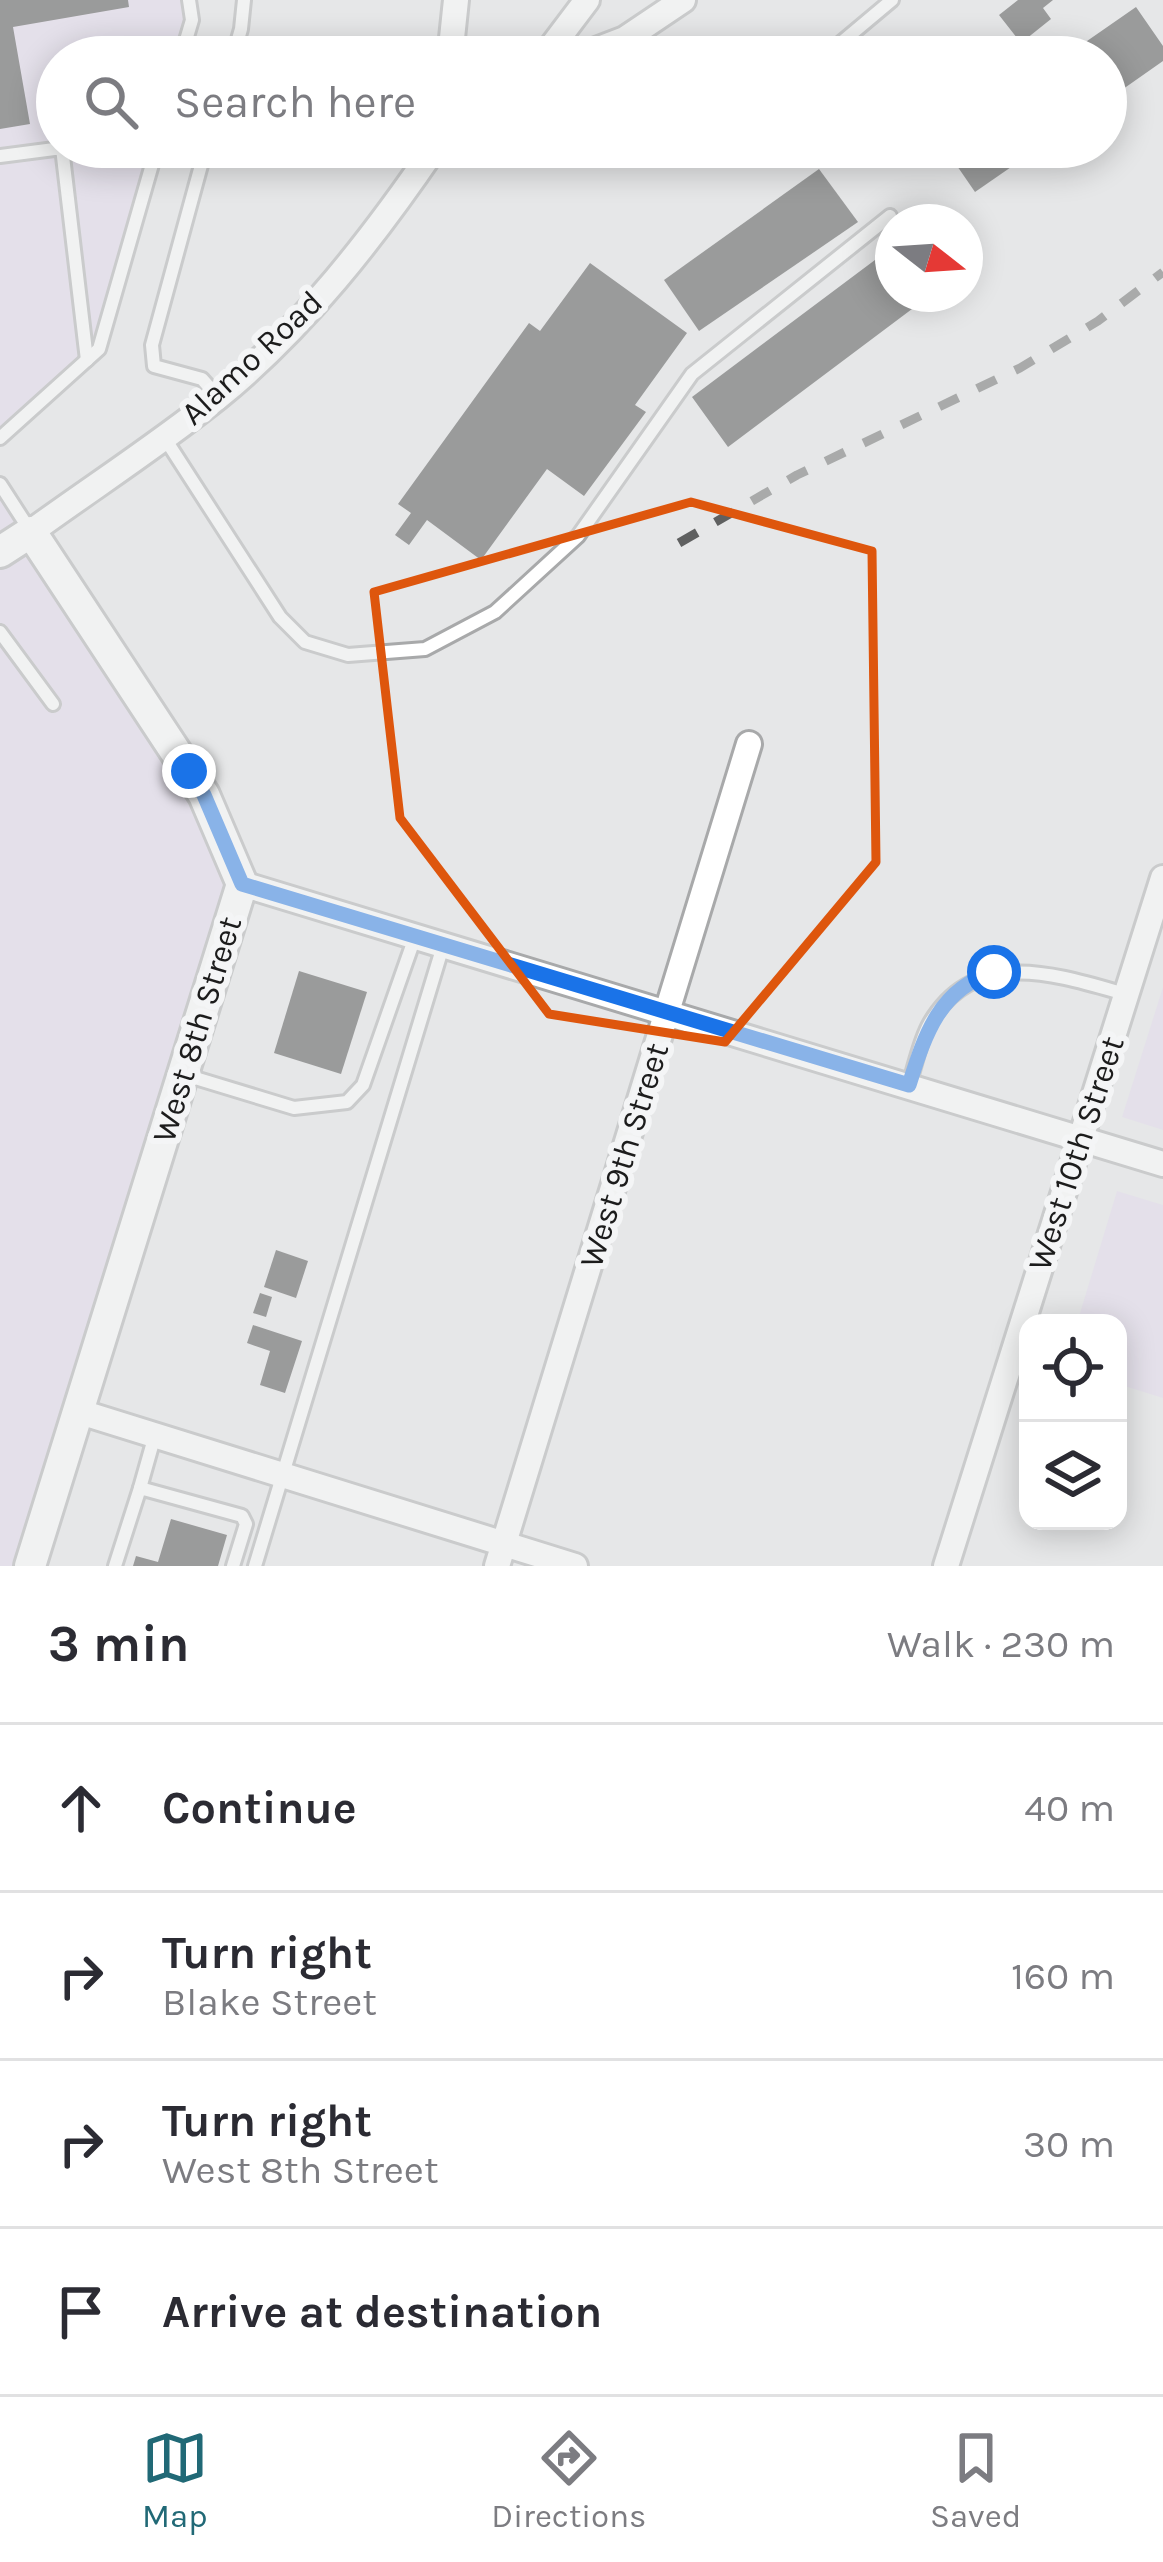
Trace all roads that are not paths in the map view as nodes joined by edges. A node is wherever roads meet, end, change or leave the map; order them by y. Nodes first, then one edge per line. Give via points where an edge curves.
1 (189, 0) edge
2 (244, 0) edge
3 (457, 0) edge
4 (587, 0) edge
5 (683, 0) edge
6 (892, 0) edge
7 (187, 36) edge
8 (239, 36) edge
9 (453, 36) edge
10 (560, 36) edge
11 (629, 36) edge
12 (849, 36) edge
13 (36, 151) edge
14 (0, 156) edge
15 (66, 168) edge
16 (151, 168) edge
17 (200, 168) edge
18 (421, 168) edge
19 (875, 228) edge
20 (87, 360) junction
21 (218, 397) junction
22 (163, 436) junction
23 (0, 438) edge
24 (0, 484) edge
25 (31, 532) junction
26 (0, 552) edge
27 (0, 632) edge
28 (52, 704) dead end
29 (749, 744) dead end
30 (1163, 878) edge
31 (242, 884) junction
32 (416, 936) junction
33 (443, 945) junction
34 (1125, 994) junction
35 (667, 1011) junction
36 (182, 1074) junction
37 (909, 1085) junction
38 (1079, 1137) junction
39 (1163, 1164) edge
40 (77, 1411) junction
41 (155, 1435) junction
42 (282, 1474) junction
43 (140, 1488) junction
44 (501, 1555) edge
45 (30, 1566) edge
46 (115, 1566) edge
47 (233, 1566) edge
48 (255, 1566) edge
49 (575, 1566) edge
50 (946, 1566) edge

1 - 7 lane
2 - 8 lane
3 - 9 street
4 - 10 street
5 - 11 street
6 - 12 lane
13 - 14 lane
15 - 20 lane
16 - 20 lane via 98,349
17 - 21 lane via 152,345 154,365 202,379
18 - 21 street, Alamo Road via 380,228
19 - 22 lane via 692,374 578,536 495,612 425,649 348,655 305,642 280,617
20 - 23 lane
21 - 22 street, Alamo Road
22 - 25 street, Alamo Road
24 - 25 lane
25 - 26 street
25 - 31 street, West 8th Street via 204,795
27 - 28 lane
29 - 35 street, West 9th Street
30 - 34 street, West 10th Street
31 - 32 street
31 - 36 street, West 8th Street
32 - 33 street
32 - 36 lane via 363,1085 347,1102 294,1108
33 - 35 street
33 - 42 lane
34 - 37 lane via 994,972 970,980 928,1025
34 - 38 street, West 10th Street
35 - 37 street
35 - 44 street, West 9th Street
36 - 40 street, West 8th Street
37 - 38 street
38 - 39 street
38 - 50 street, West 10th Street
40 - 41 street
40 - 45 street, West 8th Street
41 - 42 street
41 - 43 lane
42 - 44 street
42 - 48 lane
43 - 46 lane
43 - 47 lane via 242,1516
44 - 49 street

